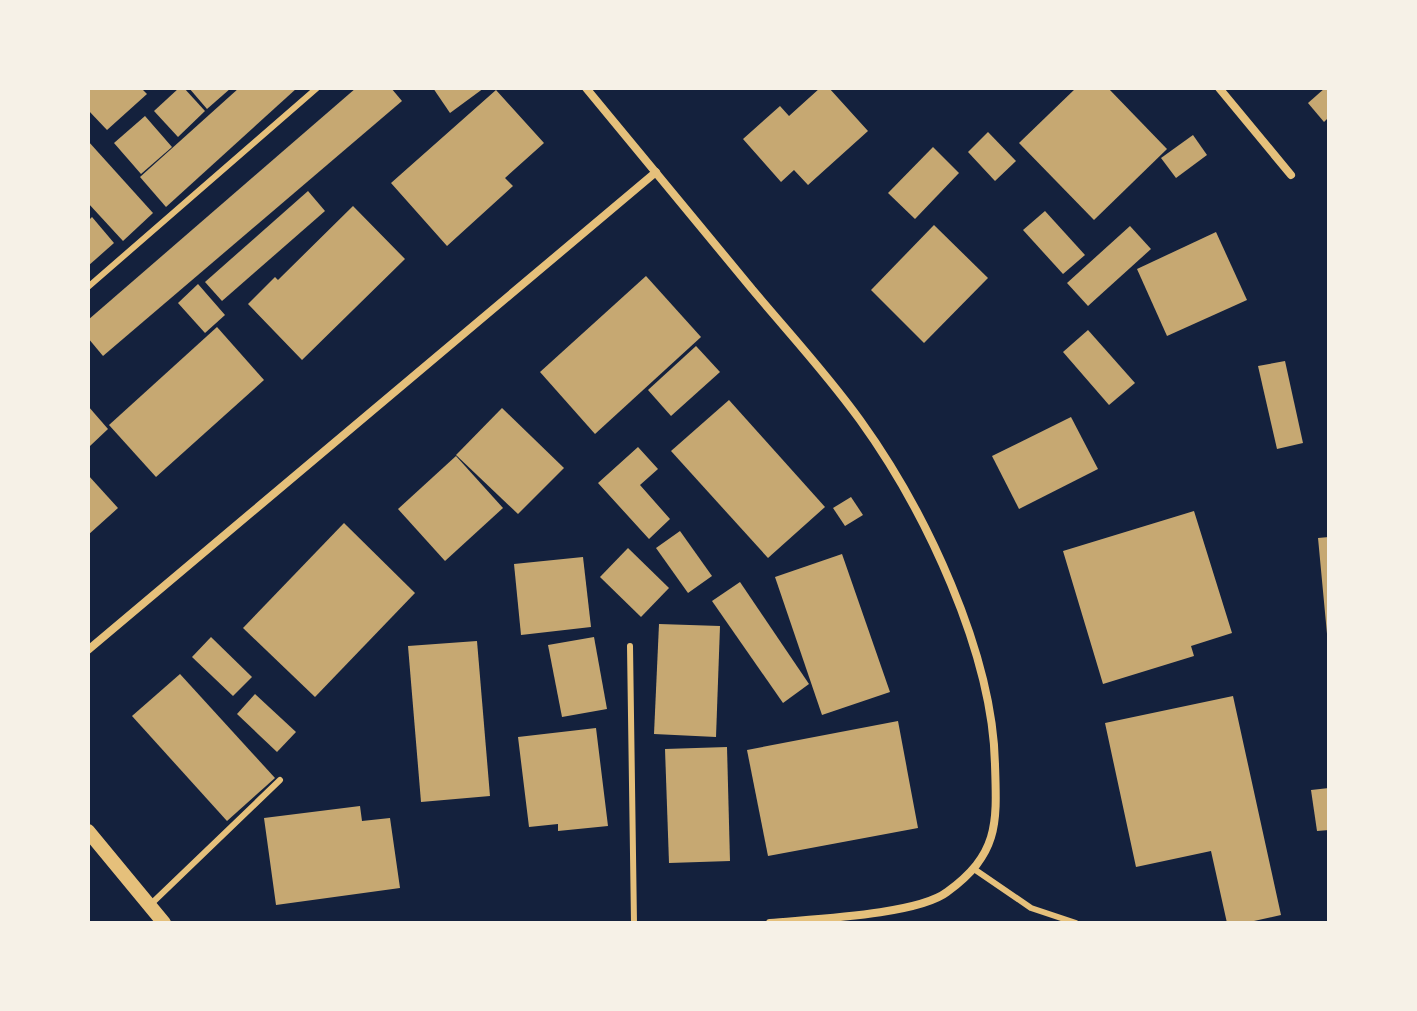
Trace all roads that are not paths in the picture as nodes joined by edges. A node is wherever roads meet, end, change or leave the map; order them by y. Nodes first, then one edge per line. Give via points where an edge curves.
1 (317, 88) edge
2 (586, 88) edge
3 (1219, 88) edge
4 (656, 172) junction
5 (1291, 175) dead end
6 (88, 287) edge
7 (630, 646) dead end
8 (88, 650) edge
9 (280, 780) dead end
10 (88, 831) edge
11 (974, 869) junction
12 (150, 905) junction
13 (832, 920) edge
14 (164, 923) edge
15 (634, 923) edge
16 (770, 923) edge
17 (1076, 923) edge

1 - 6 lane
2 - 4 street
3 - 5 street
4 - 8 street
4 - 11 street via 860,420 924,526 967,621 995,733 997,817 991,842
7 - 15 lane
9 - 12 lane
10 - 12 street
11 - 13 street via 945,895 897,910
11 - 17 lane via 1031,908
12 - 14 street
13 - 16 street

